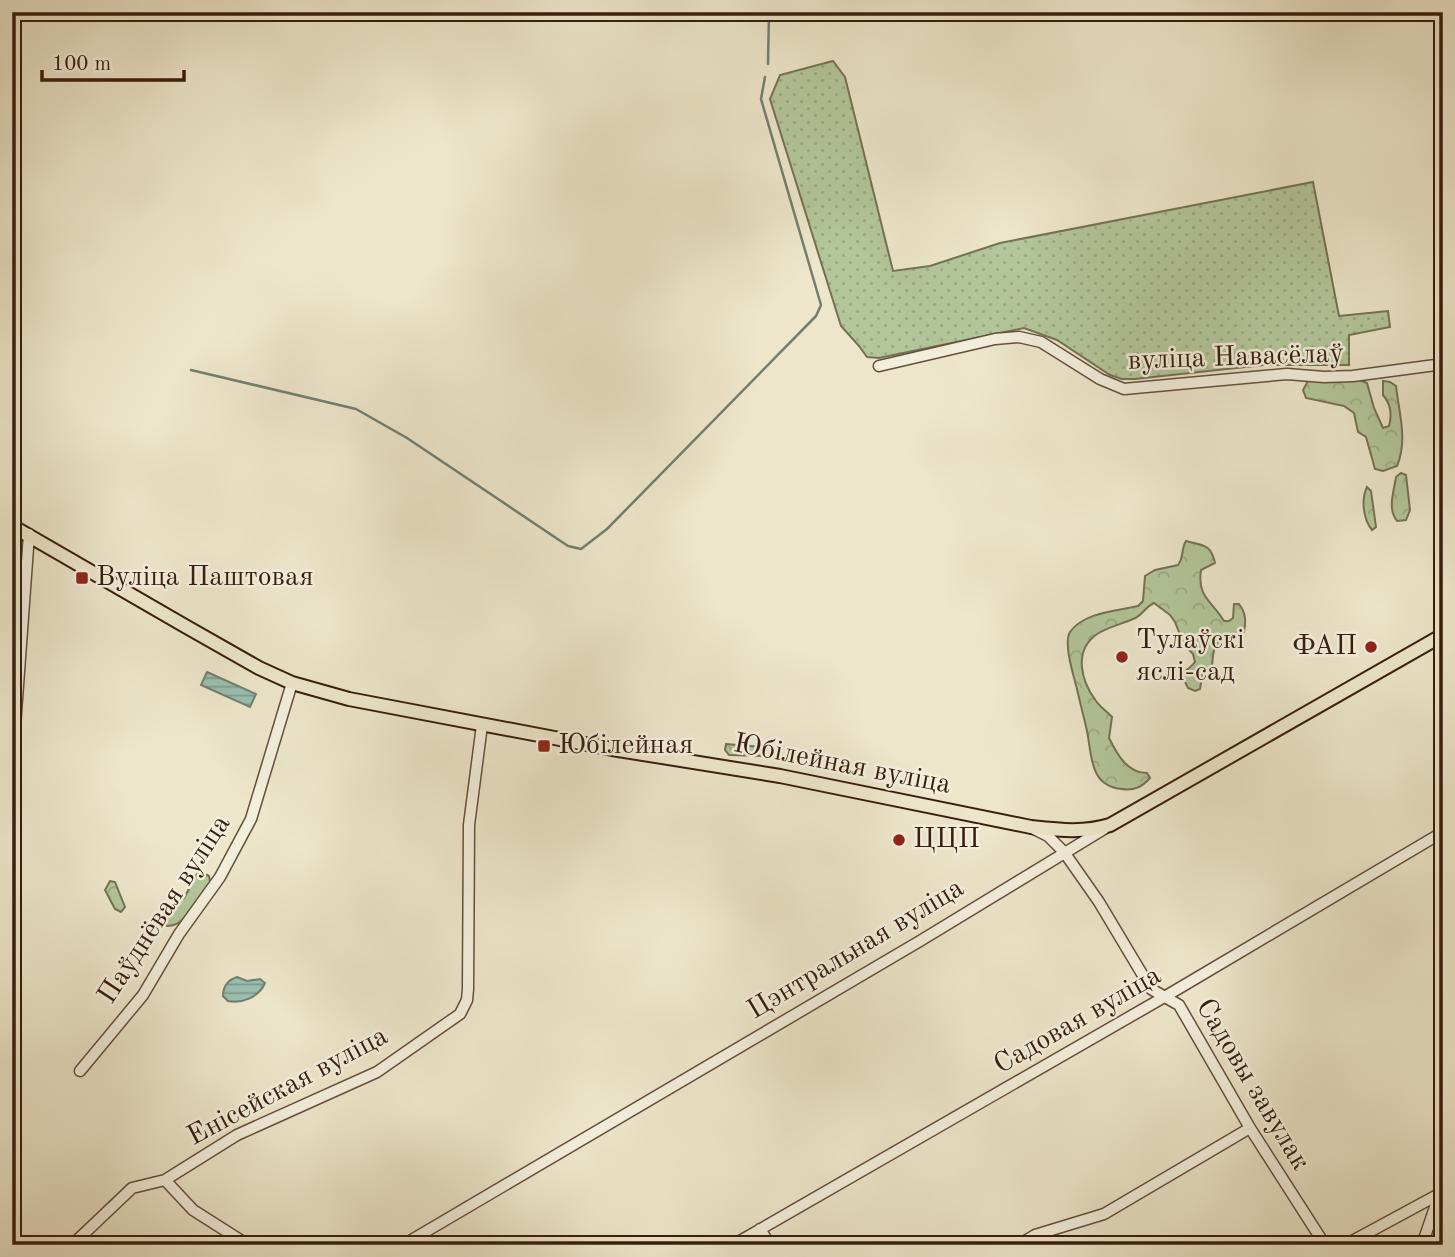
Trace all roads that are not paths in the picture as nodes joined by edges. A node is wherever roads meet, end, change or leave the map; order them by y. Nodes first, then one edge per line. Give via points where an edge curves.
1 (1443, 363) edge
2 (879, 366) dead end
3 (12, 526) edge
4 (29, 534) junction
5 (1443, 635) edge
6 (292, 683) junction
7 (482, 725) junction
8 (12, 768) edge
9 (1110, 825) junction
10 (1031, 827) junction
11 (1443, 832) edge
12 (1064, 852) junction
13 (1166, 996) junction
14 (80, 1071) dead end
15 (1250, 1128) junction
16 (165, 1181) junction
17 (1442, 1190) edge
18 (760, 1229) junction
19 (72, 1245) edge
20 (248, 1245) edge
21 (403, 1245) edge
22 (733, 1245) edge
23 (770, 1245) edge
24 (1018, 1245) edge
25 (1325, 1245) edge
26 (1345, 1245) edge
27 (1422, 1245) edge

1 - 2 street, вуліца Навасёлаў via 1353,376 1287,374 1124,389 1041,342 1019,337
3 - 4 main road, Юбілейная вуліца
4 - 6 main road, Юбілейная вуліца
4 - 8 street
5 - 9 main road, Цэнтральная вуліца
6 - 7 main road, Юбілейная вуліца
6 - 14 street, Паўднёвая вуліца via 251,819 220,877 143,995
7 - 10 main road, Юбілейная вуліца via 780,776
7 - 16 street, Енісейская вуліца via 469,825 468,989 460,1014 377,1072 237,1135
9 - 10 main road, Юбілейная вуліца via 1081,831
9 - 12 street, Цэнтральная вуліца
10 - 12 street, Садовы завулак
11 - 13 street, Садовая вуліца
12 - 13 street, Садовы завулак via 1151,989
12 - 21 street, Цэнтральная вуліца
13 - 15 street, Садовы завулак via 1179,1005
13 - 18 street, Садовая вуліца
15 - 24 street via 1104,1214 1035,1235
15 - 25 street, Садовы завулак
16 - 19 street, Енісейская вуліца via 132,1188
16 - 20 street via 193,1210
17 - 26 street
17 - 27 street
18 - 22 street, Садовая вуліца
18 - 23 street

